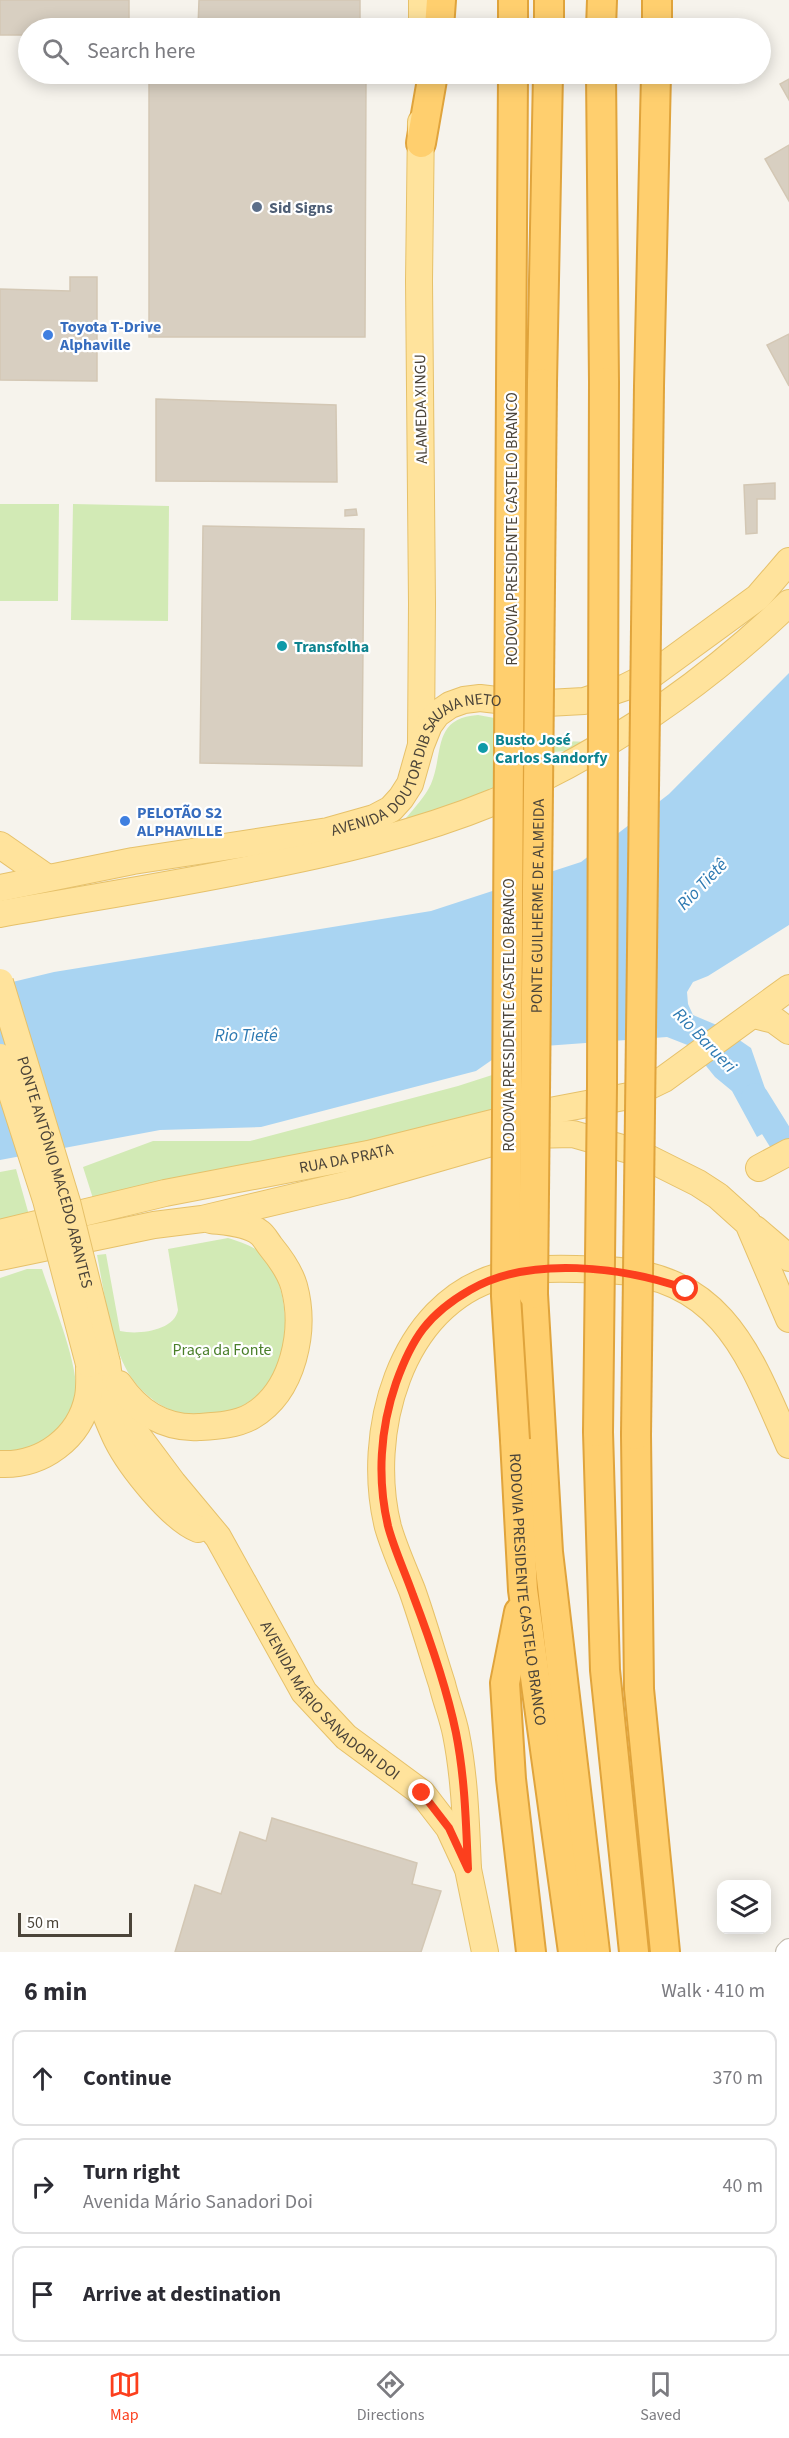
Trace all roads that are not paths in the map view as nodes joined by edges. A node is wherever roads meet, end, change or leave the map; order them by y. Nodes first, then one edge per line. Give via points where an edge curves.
1 (422, 0) edge
2 (441, 0) edge
3 (513, 0) edge
4 (549, 0) edge
5 (602, 0) edge
6 (657, 0) edge
7 (422, 18) edge
8 (440, 18) edge
9 (513, 18) edge
10 (549, 18) edge
11 (601, 18) edge
12 (657, 18) edge
13 (422, 84) edge
14 (431, 84) edge
15 (513, 84) edge
16 (548, 84) edge
17 (601, 84) edge
18 (656, 84) edge
19 (421, 143) junction
20 (542, 383) joint
21 (789, 561) edge
22 (789, 603) edge
23 (510, 705) junction
24 (420, 745) junction
25 (518, 790) junction
26 (0, 845) edge
27 (46, 877) junction
28 (0, 888) edge
29 (0, 914) edge
30 (0, 982) edge
31 (789, 988) edge
32 (750, 1018) junction
33 (789, 1030) edge
34 (0, 1057) edge
35 (789, 1152) edge
36 (759, 1168) dead end
37 (202, 1219) junction
38 (748, 1223) junction
39 (0, 1233) edge
40 (0, 1257) edge
41 (789, 1258) edge
42 (789, 1319) edge
43 (98, 1364) junction
44 (527, 1435) junction
45 (789, 1445) edge
46 (0, 1464) edge
47 (524, 1590) junction
48 (624, 1852) junction
49 (468, 1869) junction
50 (666, 1948) edge
51 (485, 1952) edge
52 (531, 1952) edge
53 (573, 1952) edge
54 (595, 1952) edge
55 (634, 1952) edge

1 - 7 main road
2 - 8 highway
3 - 9 highway
4 - 10 highway
5 - 11 highway
6 - 12 highway
13 - 19 main road, ALAMEDA XINGU
14 - 19 highway
15 - 44 highway, RODOVIA PRESIDENTE CASTELO BRANCO, bridge via 506,1296
16 - 20 highway, RODOVIA PRESIDENTE CASTELO BRANCO
17 - 48 highway, bridge via 604,382 598,1432 605,1670
18 - 50 highway, bridge via 636,1435 639,1689
19 - 24 main road, ALAMEDA XINGU
20 - 44 highway, PONTE GUILHERME DE ALMEIDA, bridge via 533,1294
21 - 23 main road, AVENIDA DOUTOR DIB SAUAIA NETO via 758,597 654,673 584,701
22 - 25 main road via 705,677 662,708 618,737
23 - 24 main road, AVENIDA DOUTOR DIB SAUAIA NETO via 480,698 450,705 437,714
23 - 25 main road via 523,726 524,765
24 - 27 main road, AVENIDA DOUTOR DIB SAUAIA NETO via 410,784 401,798 391,809 355,825
25 - 29 main road, AVENIDA DOUTOR DIB SAUAIA NETO via 477,809 342,850
26 - 27 main road
27 - 28 main road, AVENIDA DOUTOR DIB SAUAIA NETO
30 - 43 main road, PONTE ANTÔNIO MACEDO ARANTES, bridge via 67,1202
31 - 32 main road, RUA DA PRATA
32 - 33 main road via 774,1020
32 - 39 main road, RUA DA PRATA via 664,1079 629,1096 508,1119 368,1154 165,1193
34 - 43 main road, PONTE ANTÔNIO MACEDO ARANTES, bridge
35 - 36 main road
37 - 38 main road, RUA DA PRATA via 345,1185 505,1139 573,1134 615,1144 657,1161 718,1196
37 - 40 main road, RUA DA PRATA
37 - 43 main road via 259,1232 293,1283 299,1318 297,1341 283,1383 268,1404 236,1422 188,1428 168,1424 144,1413
38 - 41 main road, RUA DA PRATA
38 - 42 main road
43 - 46 main road via 82,1417 73,1432 36,1460
43 - 49 main road, AVENIDA MÁRIO SANADORI DOI via 132,1428 218,1537 304,1692 346,1737 422,1793 449,1828
44 - 47 highway, RODOVIA PRESIDENTE CASTELO BRANCO
44 - 54 highway, RODOVIA PRESIDENTE CASTELO BRANCO via 548,1552
45 - 49 main road via 743,1347 716,1311 686,1289 656,1279 582,1269 543,1269 499,1276 444,1305 422,1329 405,1356 392,1396 381,1451 382,1489 388,1527 424,1623 456,1733 465,1799
47 - 52 highway via 505,1683 511,1779
47 - 53 highway, RODOVIA PRESIDENTE CASTELO BRANCO
48 - 50 highway
48 - 55 highway
49 - 51 main road, AVENIDA MÁRIO SANADORI DOI

